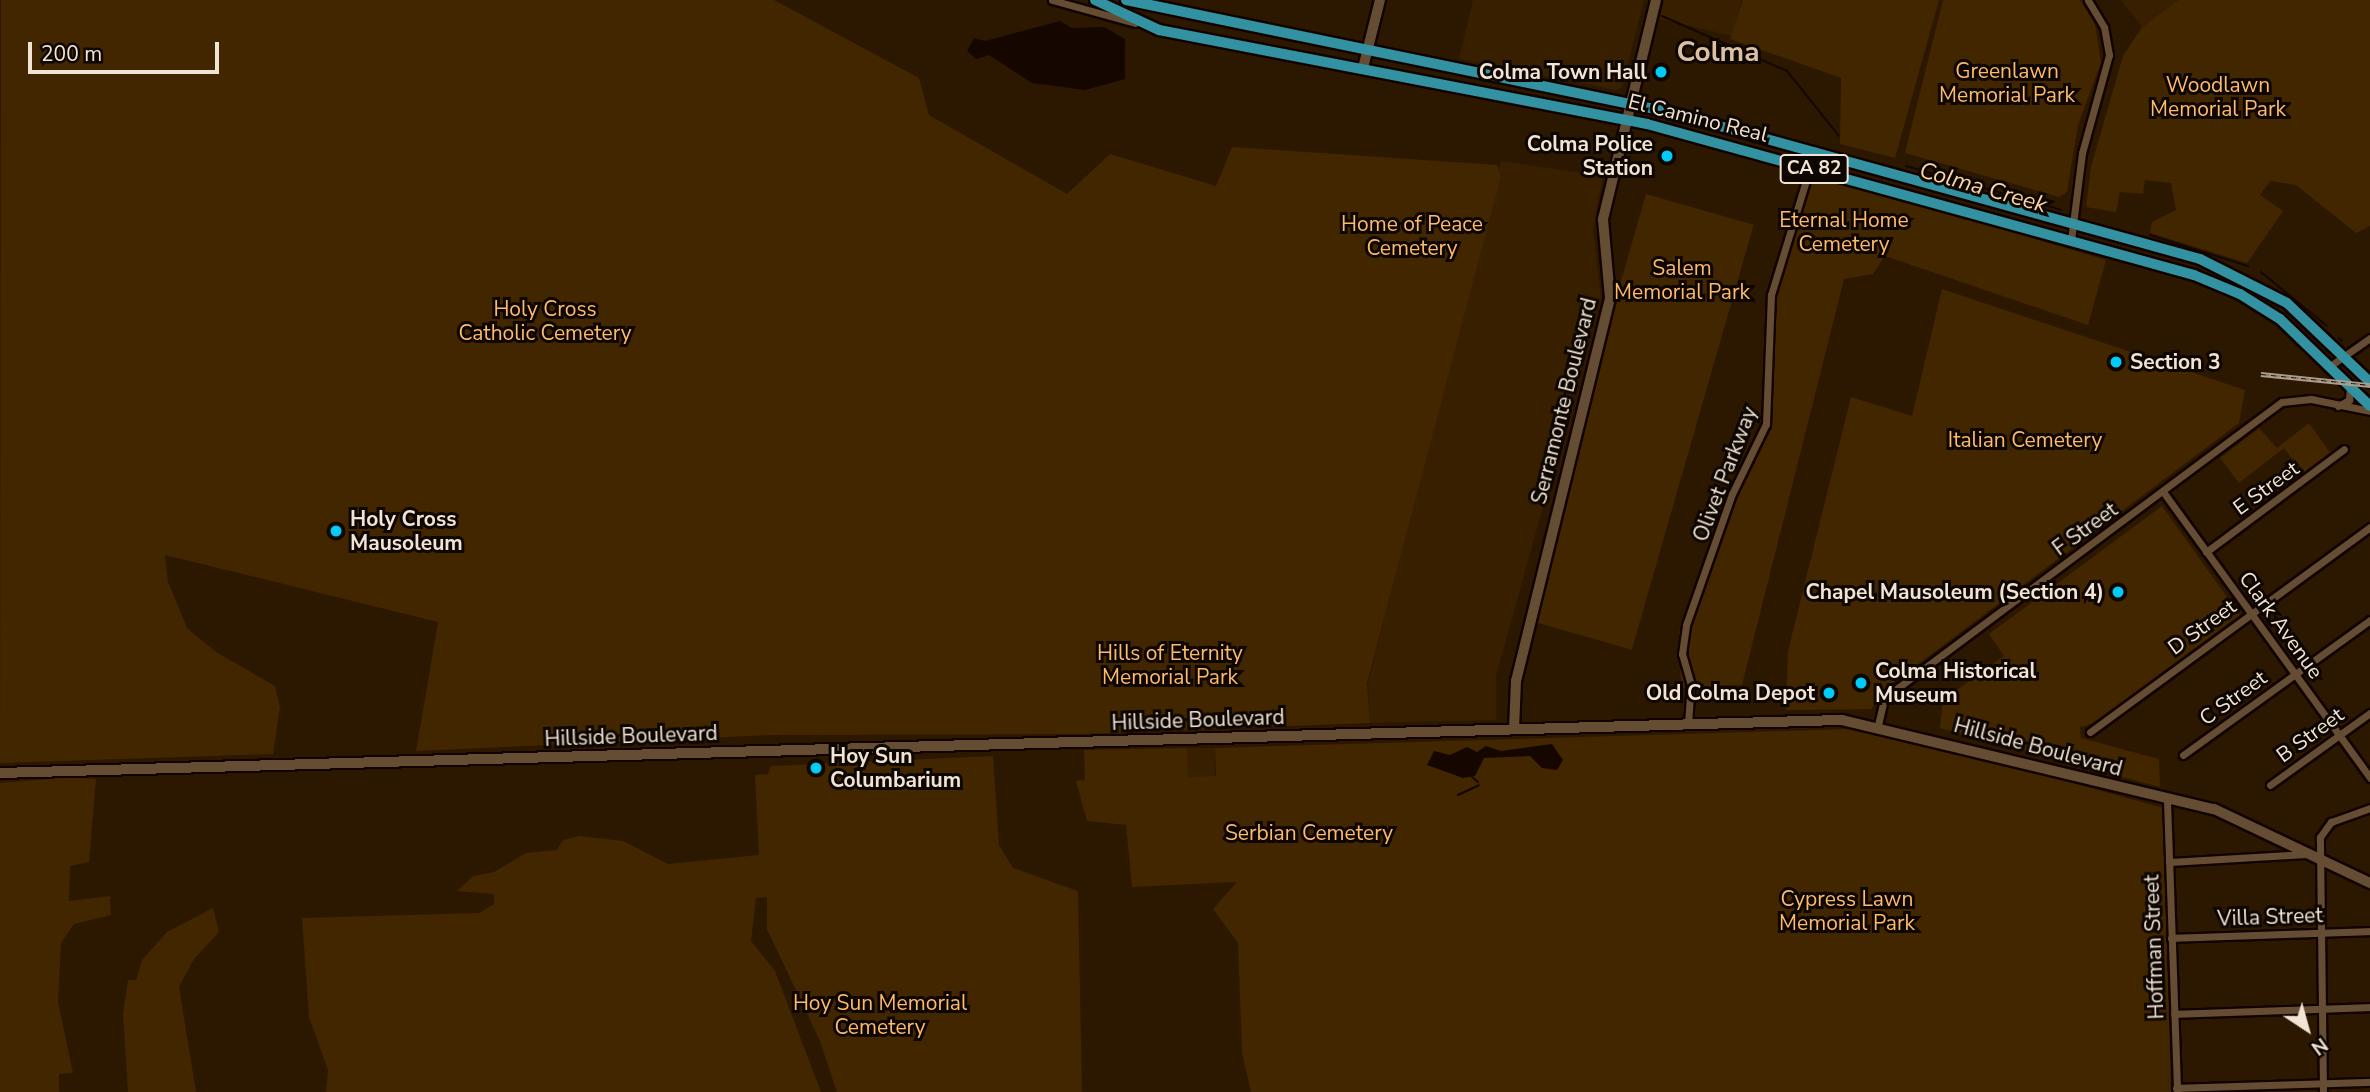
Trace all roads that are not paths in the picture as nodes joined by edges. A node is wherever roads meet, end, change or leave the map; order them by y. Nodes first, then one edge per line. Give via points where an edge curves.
1 (1052, 0) edge
2 (1095, 0) edge
3 (1116, 0) edge
4 (1380, 0) edge
5 (1656, 0) edge
6 (2088, 0) edge
7 (1131, 1) edge
8 (1138, 24) junction
9 (1367, 51) junction
10 (1363, 68) junction
11 (1631, 103) junction
12 (1627, 120) junction
13 (1815, 152) junction
14 (1811, 168) junction
15 (2076, 224) junction
16 (2071, 240) junction
17 (2370, 338) edge
18 (2345, 356) junction
19 (2330, 366) junction
20 (2370, 382) edge
21 (2350, 386) junction
22 (2334, 406) junction
23 (2370, 408) edge
24 (2344, 449) dead end
25 (2164, 493) junction
26 (2370, 527) edge
27 (2206, 552) junction
28 (2251, 614) junction
29 (2370, 620) edge
30 (2295, 674) junction
31 (2370, 713) edge
32 (1688, 724) junction
33 (1878, 725) junction
34 (1514, 729) junction
35 (2090, 732) dead end
36 (2339, 735) junction
37 (2183, 755) dead end
38 (0, 773) edge
39 (2370, 778) edge
40 (2270, 785) dead end
41 (2167, 802) junction
42 (2370, 808) edge
43 (2312, 856) junction
44 (2169, 862) junction
45 (2370, 884) edge
46 (2370, 931) edge
47 (2318, 933) junction
48 (2172, 938) junction
49 (2370, 1007) edge
50 (2321, 1009) junction
51 (2174, 1014) junction
52 (2370, 1082) edge
53 (2323, 1088) edge
54 (2176, 1090) edge

1 - 8 street
2 - 8 main road, El Camino Real / CA 82
3 - 7 street
4 - 9 main road
5 - 11 main road, Serramonte Boulevard
6 - 15 street via 2104,27 2109,55 2082,153
7 - 9 main road, El Camino Real / CA 82
8 - 10 main road, El Camino Real / CA 82
9 - 10 main road
9 - 11 main road, El Camino Real / CA 82
10 - 12 main road, El Camino Real / CA 82
11 - 12 main road, Serramonte Boulevard
11 - 13 main road, El Camino Real / CA 82
12 - 14 main road, El Camino Real / CA 82
12 - 34 main road, Serramonte Boulevard via 1602,225 1610,298 1516,681
13 - 14 street, Olivet Parkway
13 - 15 main road, El Camino Real / CA 82
14 - 16 main road, El Camino Real / CA 82
14 - 32 street, Olivet Parkway via 1769,303 1766,424 1732,494 1686,625 1682,661 1691,685
15 - 16 street
15 - 18 main road, El Camino Real / CA 82 via 2239,274 2292,307
16 - 19 main road, El Camino Real / CA 82 via 2194,275 2240,294 2285,323
17 - 18 street
18 - 19 street
18 - 20 main road, El Camino Real / CA 82
19 - 21 main road, El Camino Real / CA 82
21 - 22 street via 2347,403
21 - 23 main road, El Camino Real / CA 82
22 - 23 street, F Street
22 - 25 street, F Street via 2288,399
24 - 27 street, E Street
25 - 27 street, Clark Avenue
25 - 33 street, F Street via 1899,687 1884,700
26 - 28 street, D Street
27 - 28 street, Clark Avenue
28 - 30 street, Clark Avenue
28 - 35 street, D Street
29 - 30 street, C Street
30 - 36 street, Clark Avenue
30 - 37 street, C Street
31 - 36 street, B Street
32 - 33 main road, Hillside Boulevard via 1842,720
32 - 34 main road, Hillside Boulevard
33 - 41 main road, Hillside Boulevard
34 - 38 main road, Hillside Boulevard
36 - 39 street, Clark Avenue
36 - 40 street, B Street
41 - 43 main road, Hillside Boulevard via 2214,810
41 - 44 street, Hoffman Street
42 - 43 street via 2326,826
43 - 44 street
43 - 45 main road, Hillside Boulevard
43 - 47 street
44 - 48 street, Hoffman Street
46 - 47 street, Villa Street
47 - 48 street, Villa Street
47 - 50 street
48 - 51 street, Hoffman Street
49 - 50 street
50 - 51 street
50 - 53 street
51 - 54 street, Hoffman Street
52 - 53 street
53 - 54 street

